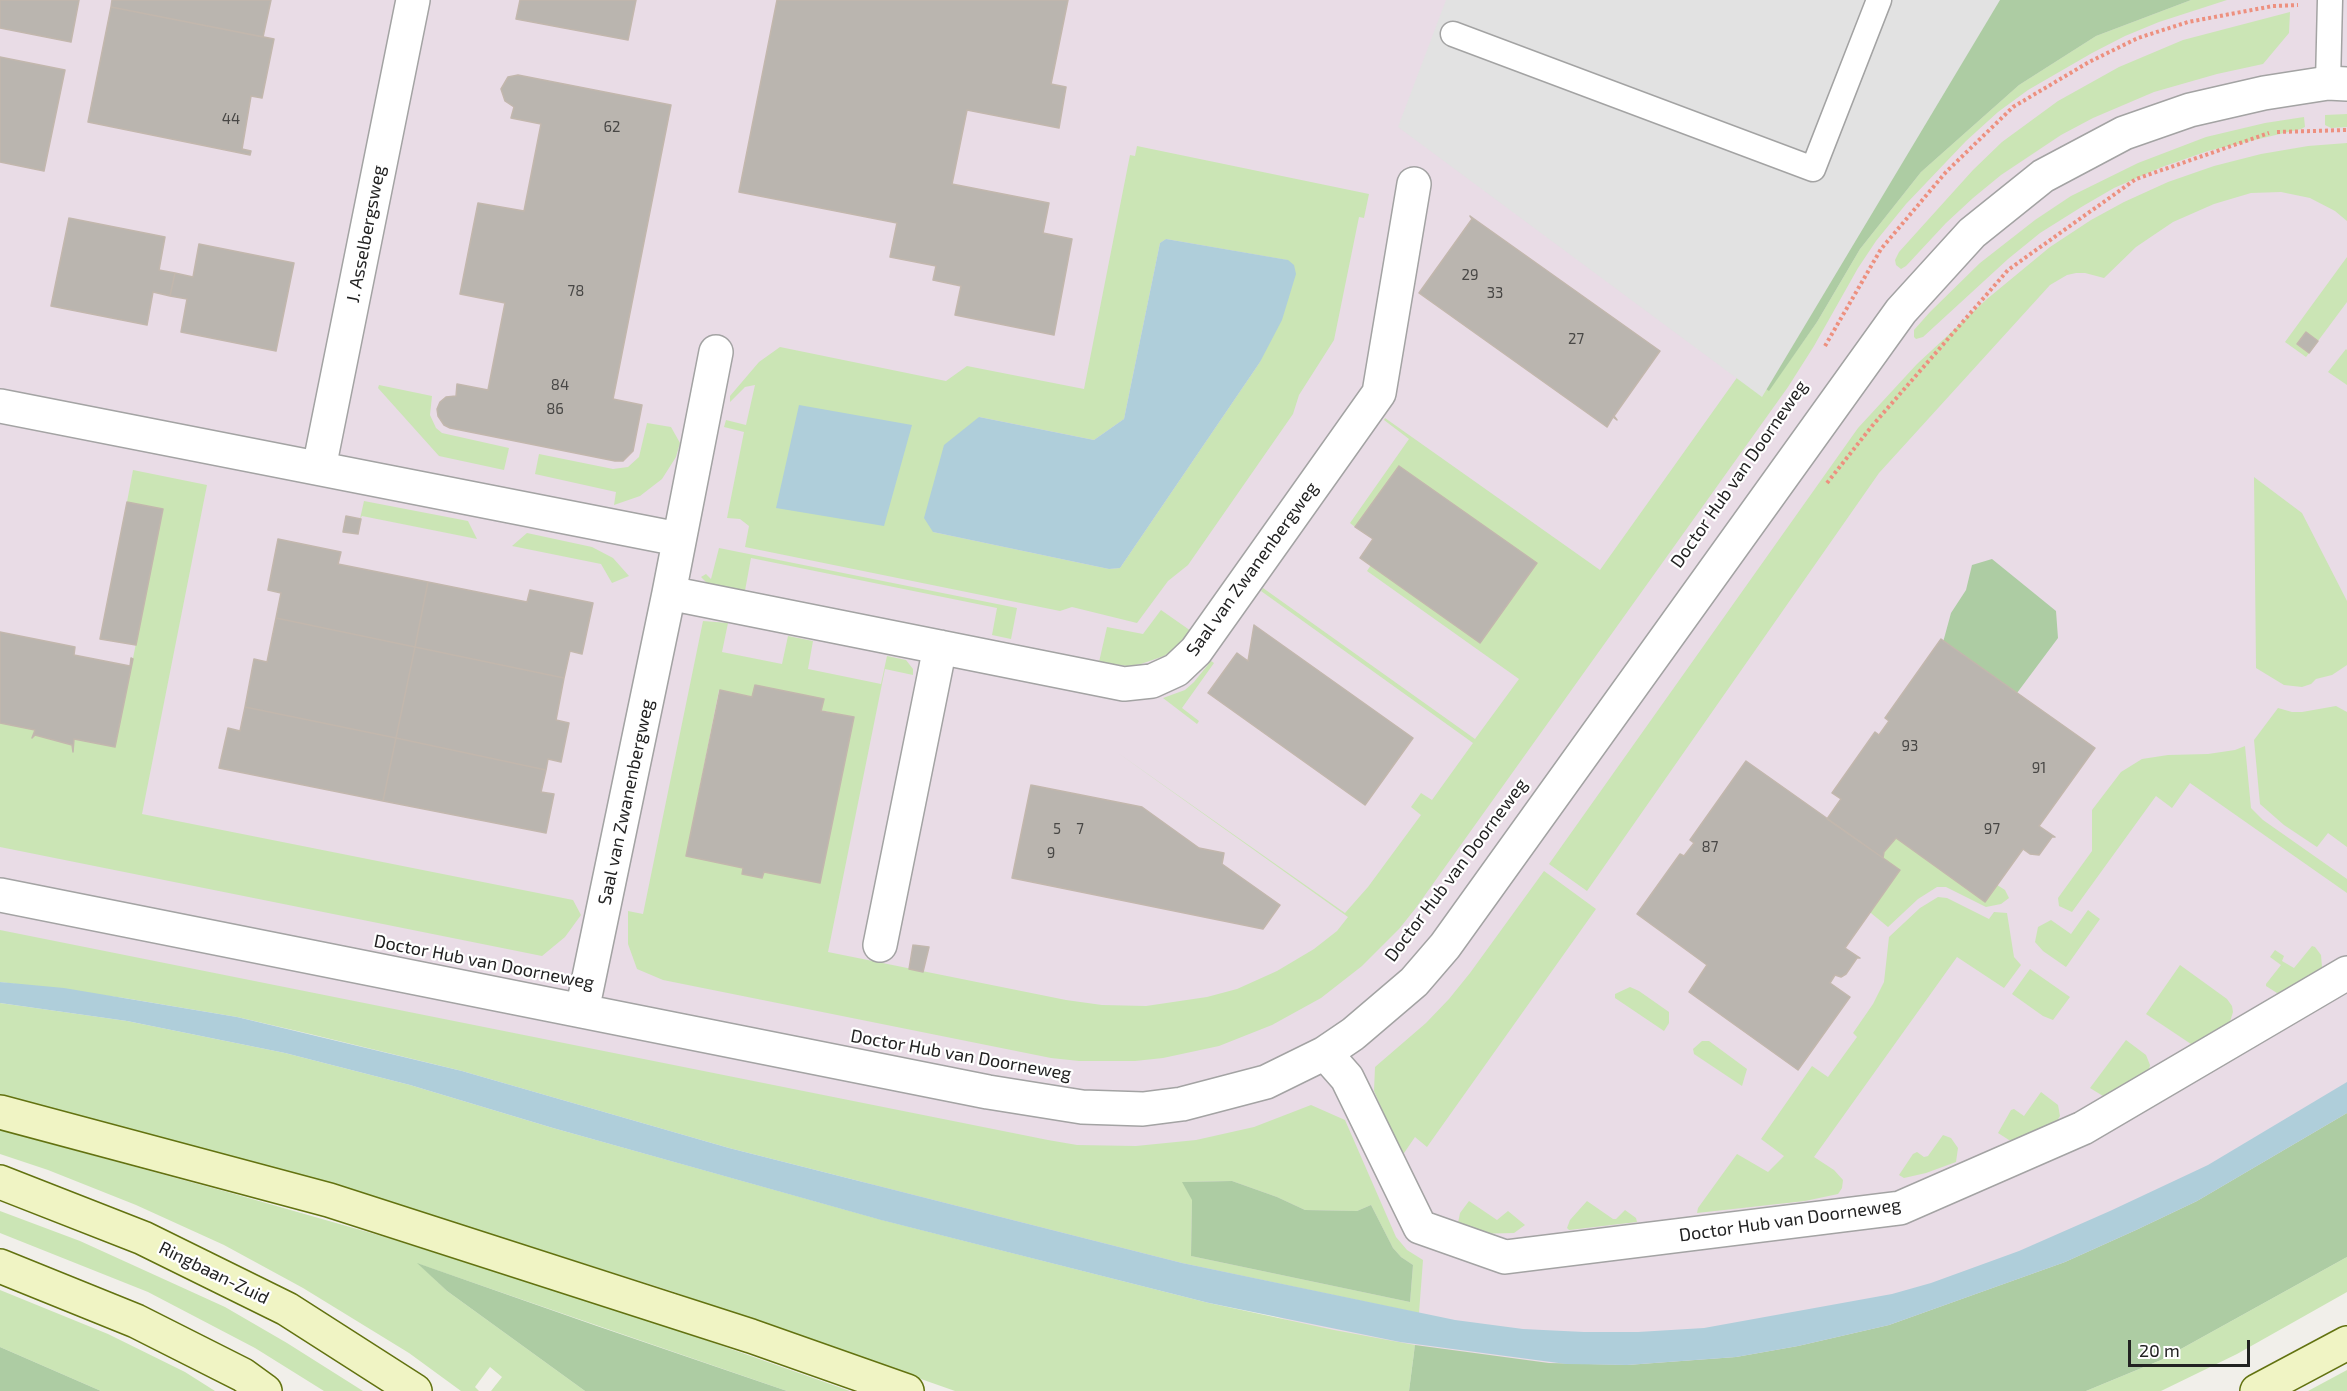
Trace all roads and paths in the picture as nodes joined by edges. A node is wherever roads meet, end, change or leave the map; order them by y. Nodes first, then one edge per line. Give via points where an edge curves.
1 (413, 0) edge
2 (1880, 0) edge
3 (2330, 2) edge
4 (1453, 34) dead end
5 (2337, 83) edge
6 (2347, 130) edge
7 (1414, 184) dead end
8 (1823, 351) dead end
9 (716, 352) dead end
10 (0, 406) edge
11 (319, 468) junction
12 (1821, 492) dead end
13 (678, 539) junction
14 (669, 593) junction
15 (940, 647) junction
16 (0, 895) edge
17 (880, 945) dead end
18 (2347, 973) edge
19 (582, 1011) junction
20 (1325, 1053) junction
21 (0, 1113) edge
22 (0, 1182) edge
23 (0, 1266) edge
24 (2347, 1343) edge
25 (265, 1391) edge
26 (415, 1391) edge
27 (907, 1391) edge
28 (2257, 1391) edge

1 - 11 street, J. Asselbergsweg
2 - 4 lane via 1813,169
3 - 5 lane
3 - 8 path via 2273,6 2188,22 2138,38 2013,107 1946,172 1881,249
5 - 20 street, Doctor Hub van Doorneweg via 2264,93 2190,110 2124,133 2043,176 1972,233 1901,311 1445,946 1397,998
6 - 12 path via 2273,132 2136,180 2008,270 1872,426
7 - 15 street, Saal van Zwanenbergweg via 1379,393 1176,670 1152,681 1124,684
9 - 13 street, Saal van Zwanenbergweg
10 - 11 street
11 - 13 street
13 - 14 street, Saal van Zwanenbergweg
14 - 15 street, Saal van Zwanenbergweg
14 - 19 street, Saal van Zwanenbergweg
15 - 17 street
16 - 19 street, Doctor Hub van Doorneweg
18 - 20 street, Doctor Hub van Doorneweg via 2083,1128 1900,1208 1505,1257 1420,1227 1347,1078
19 - 20 street, Doctor Hub van Doorneweg via 1082,1107 1143,1109 1182,1104 1266,1082
21 - 27 main road via 329,1200
22 - 26 main road, Ringbaan-Zuid via 142,1238 287,1309
23 - 25 main road via 136,1321 243,1375
24 - 28 main road

